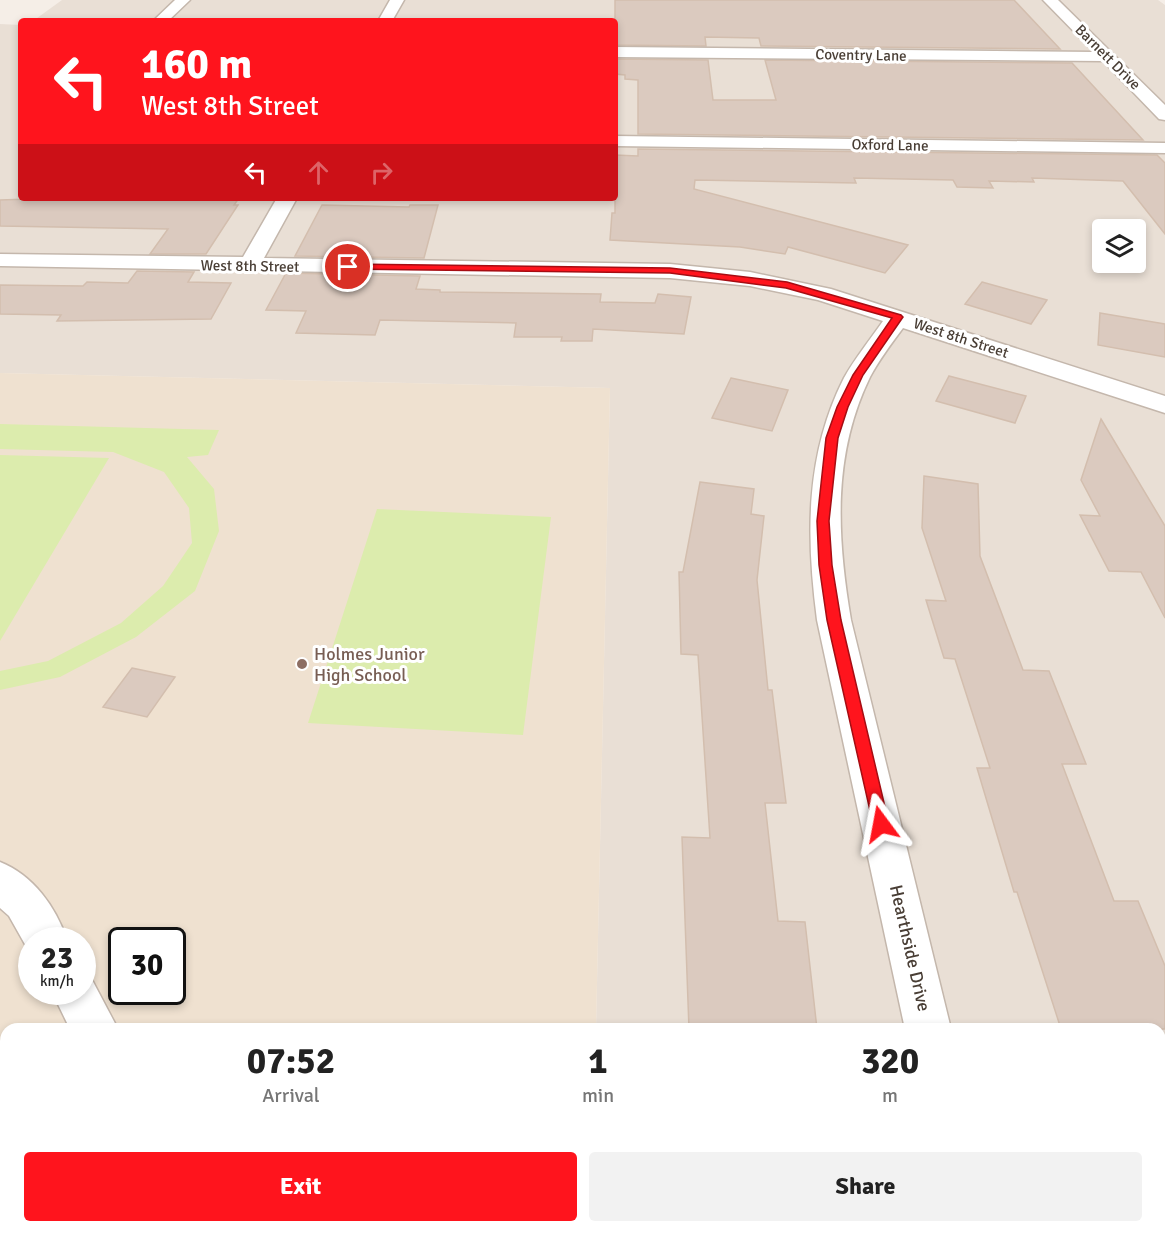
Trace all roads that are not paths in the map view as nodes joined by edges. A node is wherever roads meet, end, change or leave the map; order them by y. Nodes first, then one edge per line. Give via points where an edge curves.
1 (183, 0) edge
2 (397, 0) edge
3 (1050, 0) edge
4 (163, 18) edge
5 (387, 18) edge
6 (618, 52) edge
7 (1108, 57) junction
8 (1165, 115) edge
9 (618, 141) edge
10 (1165, 148) edge
11 (284, 201) edge
12 (0, 260) edge
13 (249, 266) junction
14 (898, 317) junction
15 (1165, 405) edge
16 (0, 881) edge
17 (38, 927) edge
18 (81, 1005) edge
19 (92, 1023) edge
20 (927, 1023) edge

1 - 4 street
2 - 5 street
3 - 7 street, Barnett Drive
6 - 7 street, Coventry Lane
7 - 8 street, Barnett Drive
9 - 10 street, Oxford Lane
11 - 13 street
12 - 13 street, West 8th Street
13 - 14 street, West 8th Street via 681,271 787,285
14 - 15 street, West 8th Street
14 - 20 street, Hearthside Drive via 858,375 843,407 832,438 823,521 834,620
16 - 17 street via 24,902
18 - 19 street

